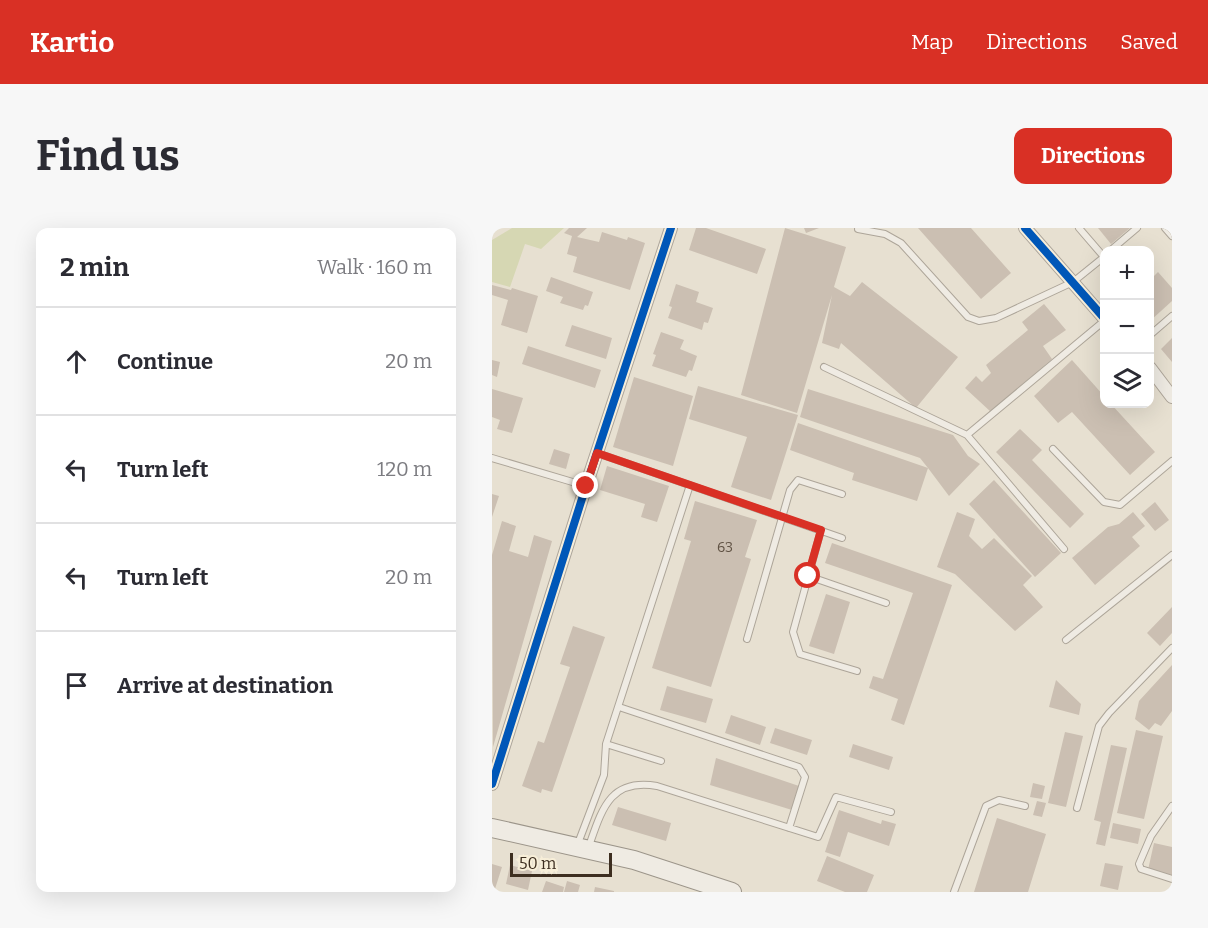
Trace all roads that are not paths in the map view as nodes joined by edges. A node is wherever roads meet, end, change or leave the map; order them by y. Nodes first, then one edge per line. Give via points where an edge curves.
1 (671, 228) edge
2 (1026, 228) edge
3 (1079, 228) edge
4 (1137, 228) edge
5 (1165, 228) edge
6 (858, 229) edge
7 (1172, 236) edge
8 (1116, 246) edge
9 (1100, 252) edge
10 (1100, 260) edge
11 (1073, 282) junction
12 (1100, 314) edge
13 (1172, 316) edge
14 (1100, 322) edge
15 (1154, 331) edge
16 (824, 366) dead end
17 (1154, 374) edge
18 (1172, 397) edge
19 (967, 435) junction
20 (1053, 449) dead end
21 (597, 453) junction
22 (492, 458) edge
23 (1172, 461) edge
24 (690, 485) junction
25 (586, 486) junction
26 (842, 494) dead end
27 (782, 517) junction
28 (821, 530) junction
29 (842, 538) dead end
30 (1064, 549) dead end
31 (1172, 555) edge
32 (808, 576) junction
33 (886, 603) dead end
34 (747, 639) dead end
35 (1066, 640) dead end
36 (1172, 648) edge
37 (857, 671) dead end
38 (619, 707) junction
39 (606, 744) junction
40 (661, 761) dead end
41 (492, 784) edge
42 (1025, 806) dead end
43 (1172, 806) edge
44 (1077, 808) dead end
45 (891, 812) dead end
46 (492, 828) edge
47 (789, 828) junction
48 (583, 848) junction
49 (1172, 879) edge
50 (732, 892) edge
51 (954, 892) edge

1 - 21 street
2 - 11 street
3 - 9 lane
4 - 8 lane
5 - 7 lane
6 - 11 lane via 885,234 901,243 968,317 979,321 996,318
10 - 11 lane
11 - 12 street
13 - 15 lane
14 - 19 lane
16 - 19 lane
17 - 18 street
19 - 30 lane
20 - 23 lane via 1104,502 1112,505 1120,505
21 - 24 lane
21 - 25 street
22 - 25 lane
24 - 27 lane
24 - 38 lane
25 - 41 street
26 - 27 lane via 798,480 790,490
27 - 28 lane
27 - 34 lane
28 - 29 lane
28 - 32 lane
31 - 35 lane
32 - 33 lane
32 - 37 lane via 793,632 800,654
36 - 44 lane via 1099,726
38 - 39 lane
38 - 47 lane via 798,767 805,777
39 - 40 lane
39 - 48 lane via 604,774
42 - 51 lane via 999,800 986,806
43 - 49 lane via 1150,836 1138,864 1141,869
45 - 47 lane via 836,797 818,837
46 - 48 main road
47 - 48 lane via 657,786 634,784 611,797 603,807
48 - 50 main road

